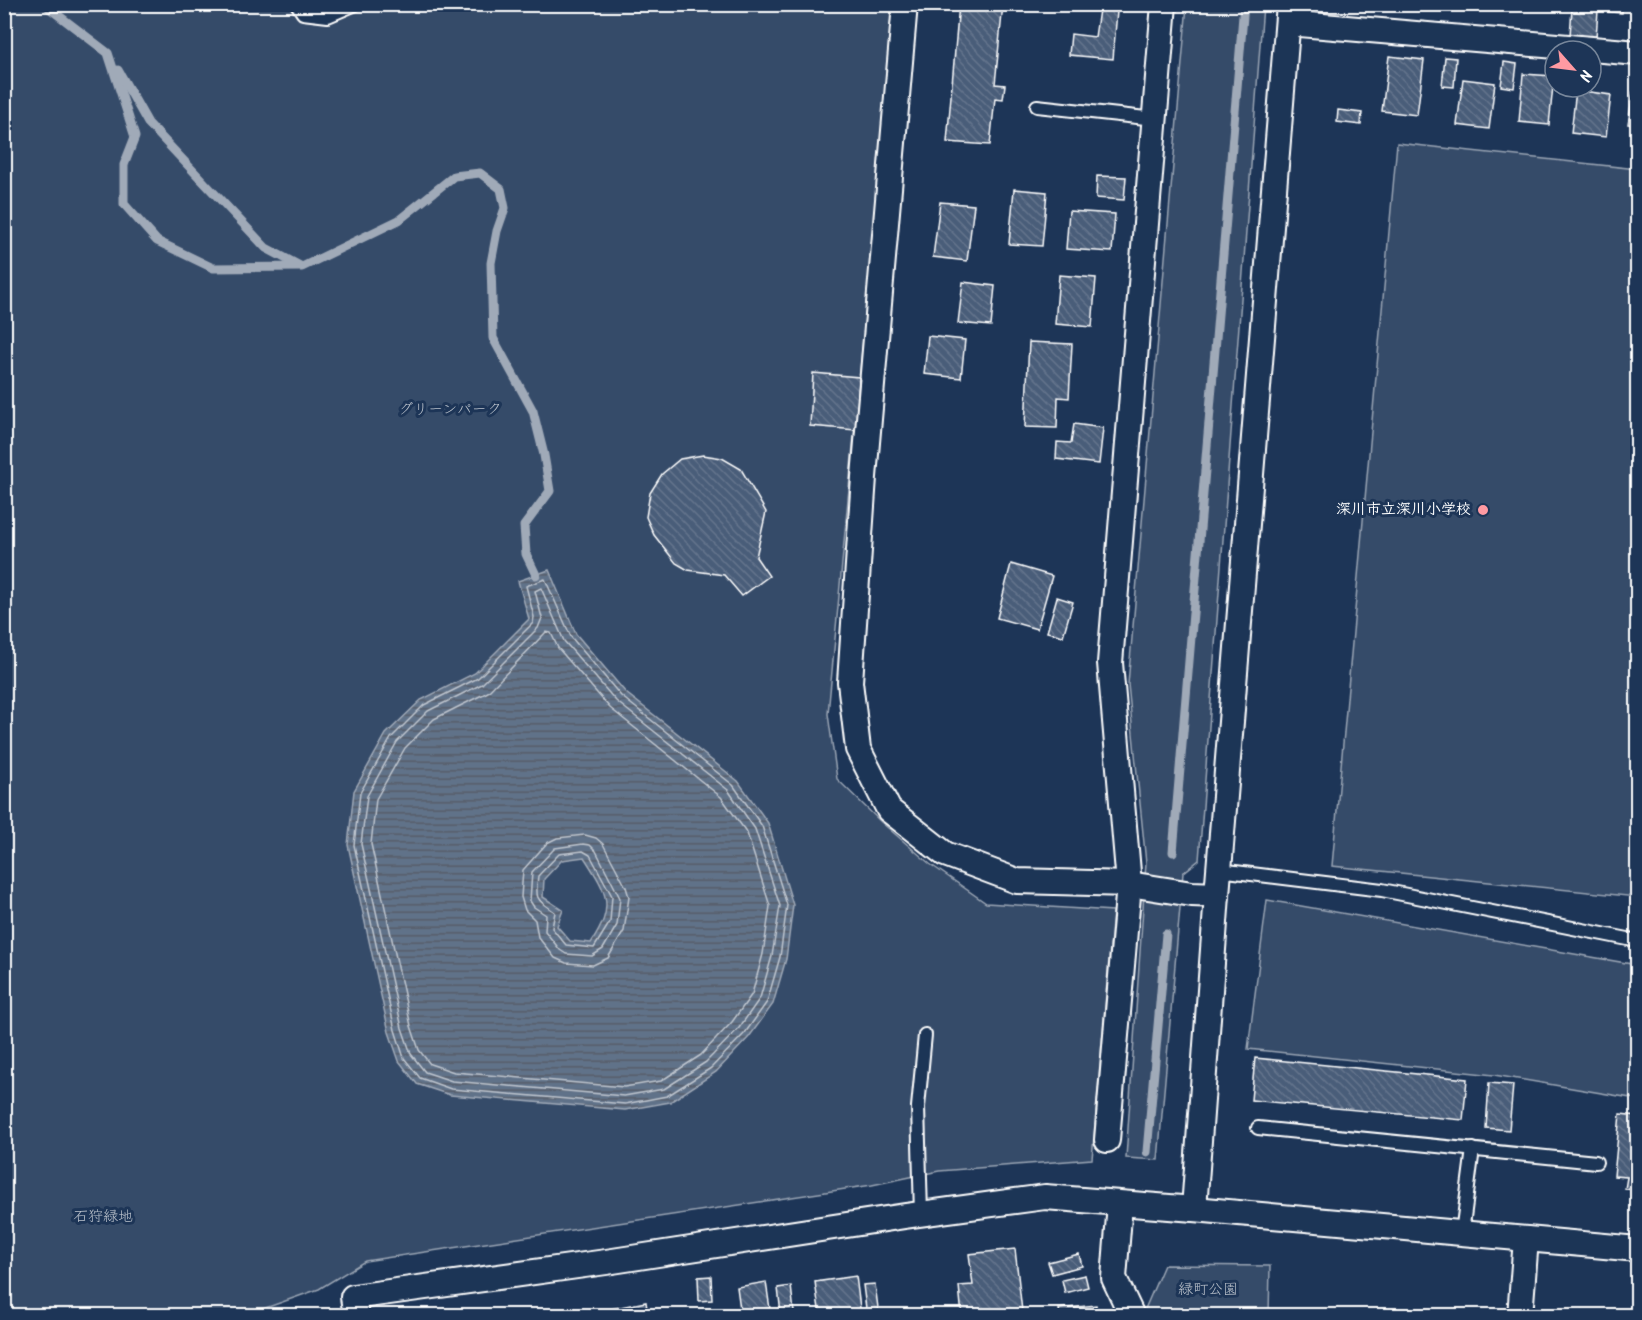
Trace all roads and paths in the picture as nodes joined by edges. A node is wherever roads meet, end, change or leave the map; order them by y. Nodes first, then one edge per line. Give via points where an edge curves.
1 (297, 4) edge
2 (356, 4) edge
3 (905, 4) edge
4 (1164, 4) edge
5 (1289, 14) edge
6 (1638, 53) edge
7 (1037, 106) dead end
8 (1155, 119) junction
9 (1219, 870) junction
10 (1129, 884) junction
11 (1217, 895) junction
12 (1638, 941) edge
13 (925, 1035) dead end
14 (1258, 1128) dead end
15 (1107, 1140) dead end
16 (1473, 1149) junction
17 (1596, 1162) dead end
18 (1119, 1204) junction
19 (1194, 1209) junction
20 (921, 1214) junction
21 (1462, 1233) junction
22 (1526, 1239) junction
23 (1638, 1249) edge
24 (356, 1316) edge
25 (1132, 1316) edge
26 (1520, 1316) edge

1 - 2 lane via 303,13 328,15
3 - 10 street via 850,682 858,749 889,810 945,854 1017,881
4 - 8 street
5 - 6 street
5 - 9 street
7 - 8 lane
8 - 10 street via 1110,663
9 - 11 street
9 - 12 lane via 1382,890
10 - 11 street
10 - 15 street
11 - 19 street
13 - 20 lane via 918,1107
14 - 16 lane
16 - 17 lane
16 - 21 lane
18 - 19 street
18 - 20 street via 1045,1197
18 - 25 street via 1114,1278
19 - 21 street
20 - 24 street via 353,1297
21 - 22 street
22 - 23 street
22 - 26 street

